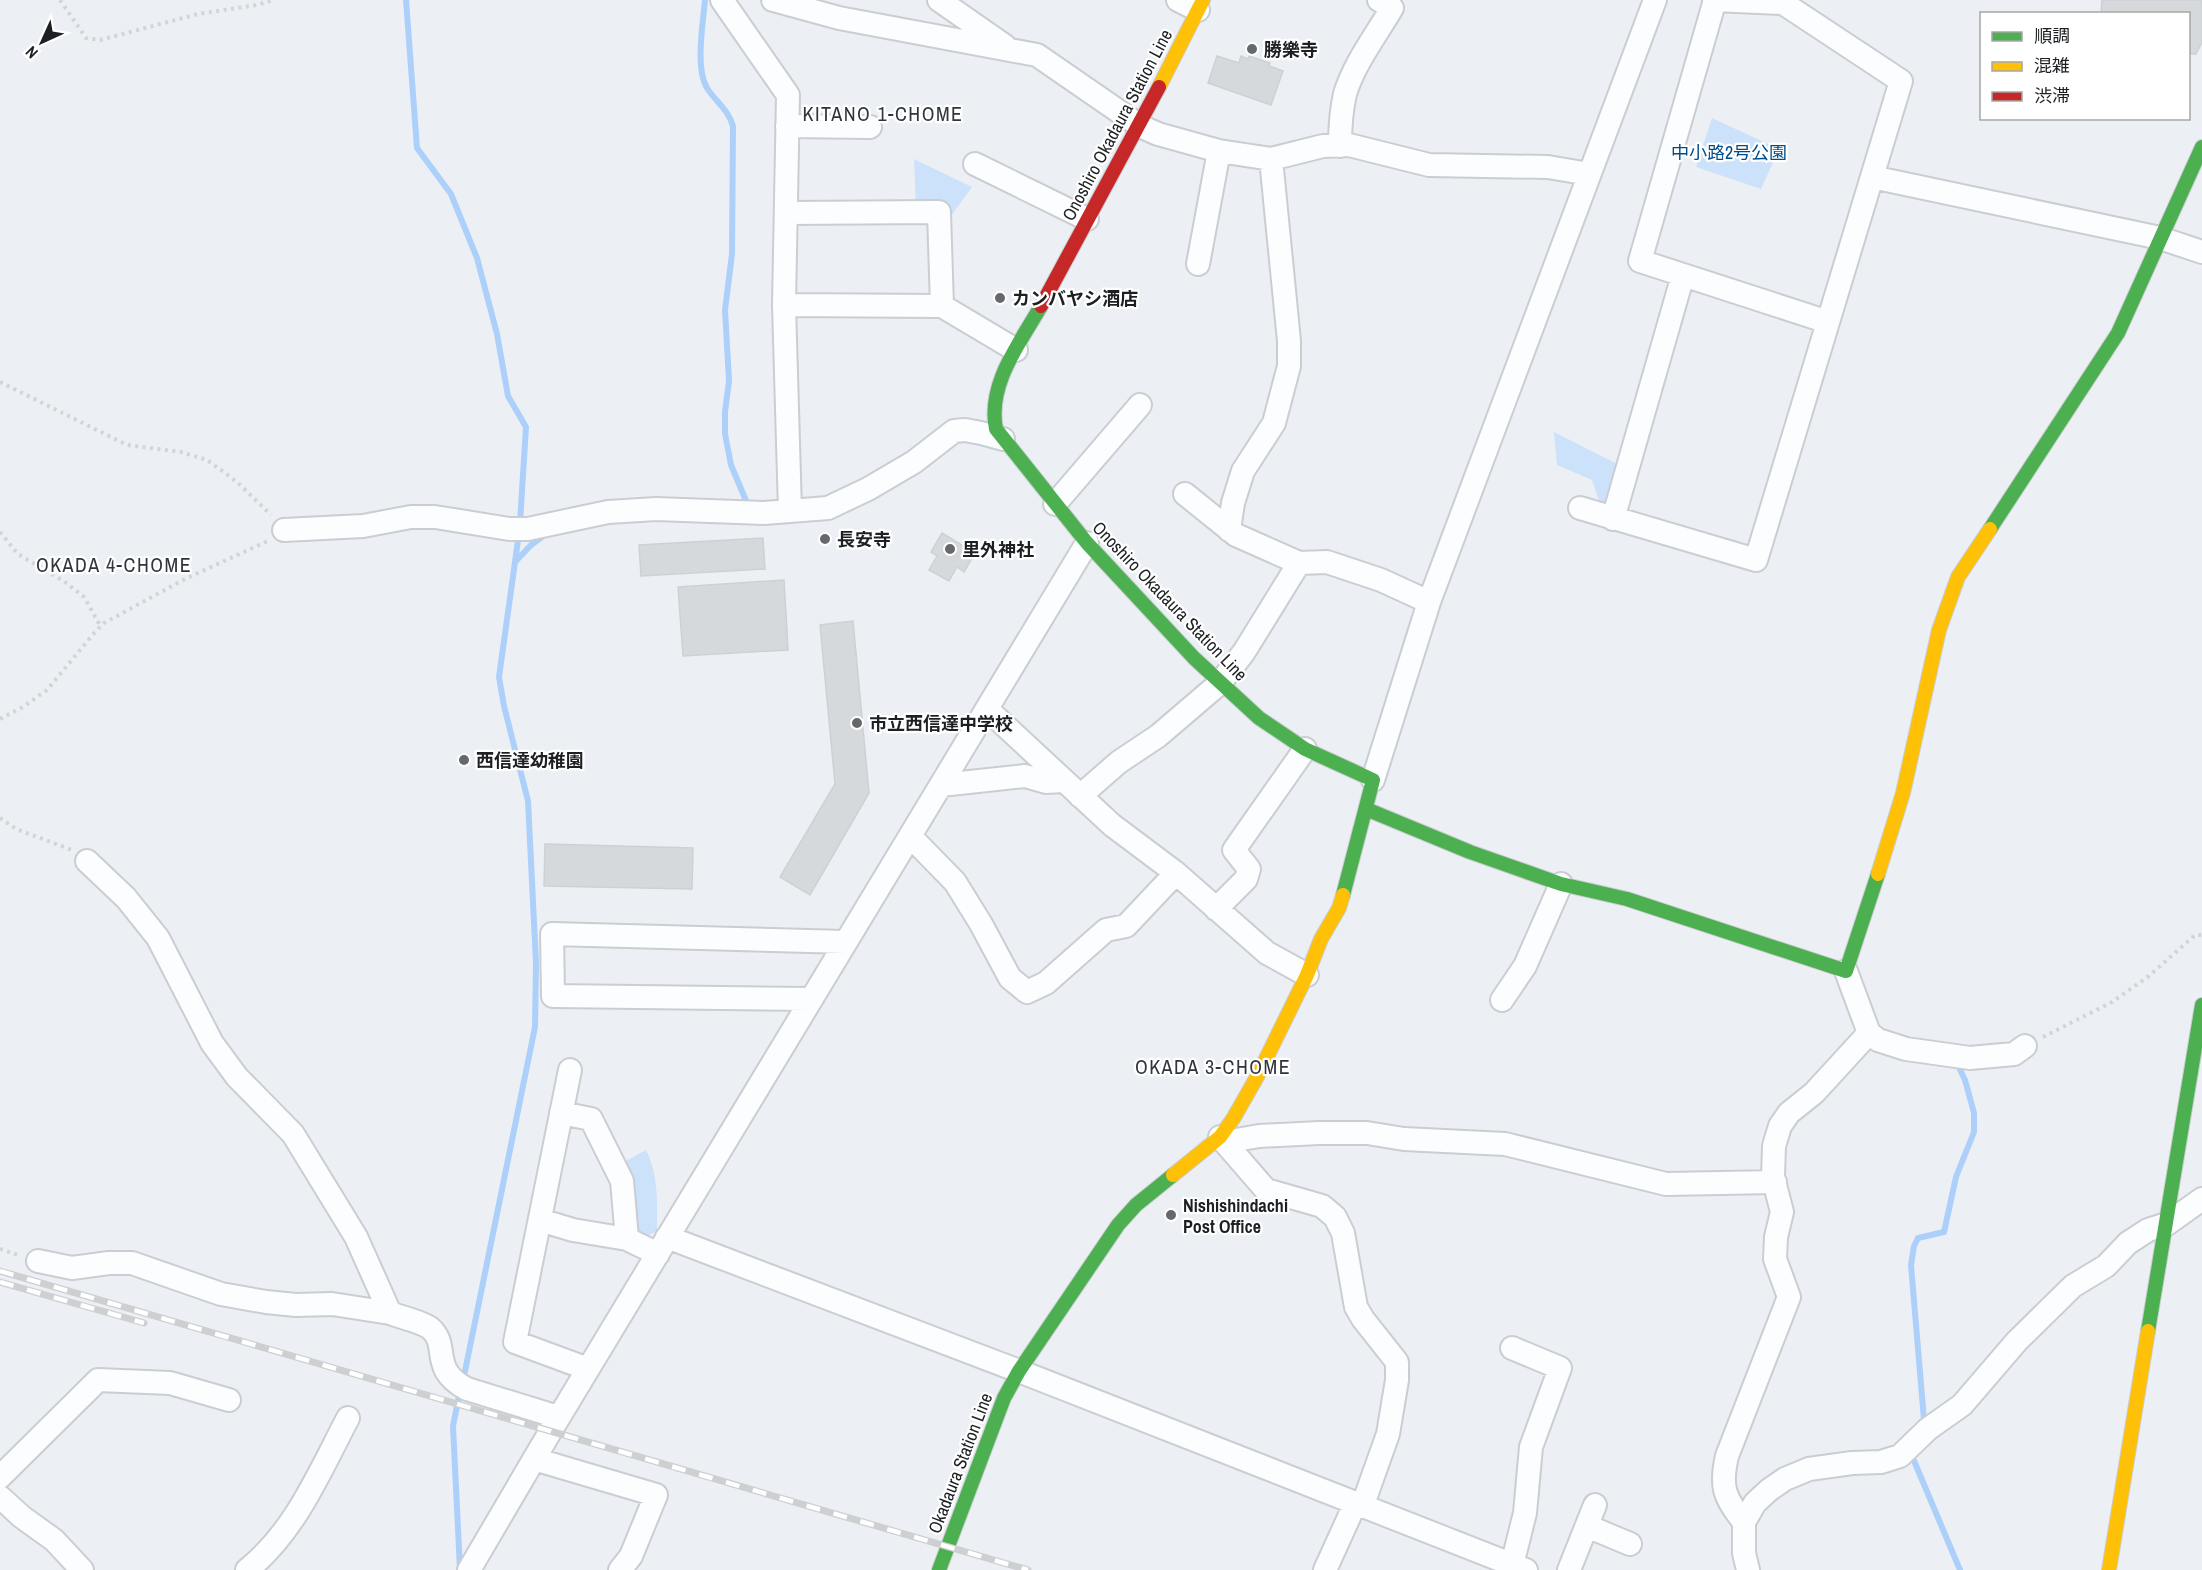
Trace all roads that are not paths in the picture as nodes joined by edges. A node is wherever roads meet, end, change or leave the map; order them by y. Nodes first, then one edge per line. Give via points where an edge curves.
1 (773, 0) edge
2 (939, 0) edge
3 (1178, 0) edge
4 (1379, 0) edge
5 (1655, 0) edge
6 (1715, 0) edge
7 (730, 3) edge
8 (1201, 5) edge
9 (1011, 50) junction
10 (787, 126) junction
11 (1140, 126) junction
12 (870, 127) dead end
13 (1340, 146) junction
14 (2202, 147) edge
15 (1219, 151) junction
16 (1271, 159) junction
17 (975, 164) dead end
18 (1589, 174) junction
19 (1872, 177) junction
20 (786, 213) junction
21 (1087, 219) junction
22 (2160, 238) junction
23 (2202, 252) edge
24 (1198, 264) dead end
25 (1683, 275) junction
26 (784, 305) junction
27 (942, 306) junction
28 (1828, 322) junction
29 (1016, 350) junction
30 (1140, 405) dead end
31 (1003, 439) junction
32 (1185, 494) dead end
33 (1055, 504) junction
34 (1580, 508) dead end
35 (790, 511) junction
36 (1613, 519) junction
37 (284, 530) road end
38 (1229, 530) junction
39 (1087, 543) junction
40 (1299, 563) junction
41 (1430, 602) junction
42 (1220, 683) junction
43 (987, 709) junction
44 (1305, 749) junction
45 (1373, 780) junction
46 (941, 785) junction
47 (1072, 788) junction
48 (1366, 809) junction
49 (910, 836) junction
50 (87, 861) road end
51 (1176, 873) junction
52 (1561, 885) junction
53 (1216, 909) junction
54 (846, 942) junction
55 (1846, 971) junction
56 (1307, 975) junction
57 (811, 999) junction
58 (1502, 1000) dead end
59 (2202, 1005) edge
60 (1869, 1033) junction
61 (2025, 1046) road end
62 (570, 1070) dead end
63 (561, 1113) junction
64 (1222, 1140) junction
65 (1775, 1182) junction
66 (2202, 1200) edge
67 (540, 1220) junction
68 (2167, 1224) junction
69 (627, 1239) junction
70 (662, 1245) junction
71 (38, 1262) dead end
72 (390, 1313) junction
73 (1512, 1348) dead end
74 (588, 1369) junction
75 (1019, 1371) junction
76 (229, 1400) dead end
77 (558, 1417) junction
78 (348, 1418) dead end
79 (534, 1460) junction
80 (0, 1477) edge
81 (0, 1497) edge
82 (1358, 1505) junction
83 (1744, 1522) junction
84 (1630, 1544) dead end
85 (1519, 1567) edge
86 (82, 1570) edge
87 (247, 1570) edge
88 (469, 1570) edge
89 (620, 1570) edge
90 (939, 1570) edge
91 (1325, 1570) edge
92 (1569, 1570) edge
93 (1748, 1570) edge
94 (2109, 1570) edge

1 - 9 street via 839,18
2 - 9 street
3 - 8 street
4 - 13 street via 1392,8 1346,93
5 - 18 street
6 - 19 street via 1783,3 1901,81
6 - 25 street via 1640,261
7 - 10 street via 788,95
8 - 11 street, Onoshiro Okadaura Station Line
9 - 11 street via 1037,55
10 - 12 street
10 - 20 street
11 - 15 street
11 - 21 street, Onoshiro Okadaura Station Line
13 - 16 street via 1323,146
13 - 18 street via 1429,165 1548,167
14 - 22 street
15 - 16 street
15 - 24 street
16 - 38 street via 1289,366 1274,423 1243,471
17 - 21 street
18 - 41 street
19 - 22 street
19 - 28 street
20 - 26 street
20 - 27 street via 939,212
21 - 29 street, Onoshiro Okadaura Station Line
22 - 23 street
22 - 55 street via 2118,333 1958,577 1944,608 1903,793
25 - 28 street
25 - 36 street
26 - 27 street
26 - 35 street
27 - 29 street
28 - 36 street via 1755,560
29 - 31 street, Onoshiro Okadaura Station Line via 994,400 996,429
30 - 33 street
31 - 33 street, Onoshiro Okadaura Station Line
31 - 35 street via 973,431 954,432 868,489 828,508
32 - 38 street
33 - 39 street, Onoshiro Okadaura Station Line
34 - 36 street
35 - 37 street via 608,512 528,529 411,517 363,526
38 - 40 street
39 - 42 street, Onoshiro Okadaura Station Line
39 - 43 street
40 - 41 street via 1327,562
40 - 42 street
41 - 45 street
42 - 44 street, Onoshiro Okadaura Station Line via 1259,718
42 - 47 street via 1167,728 1119,762
43 - 46 street
43 - 47 street
44 - 45 street, Onoshiro Okadaura Station Line
44 - 53 street via 1234,850 1249,869 1246,879
45 - 48 street
46 - 47 street via 1025,776
46 - 49 street
47 - 51 street via 1112,825
48 - 52 street
48 - 56 street via 1340,908 1321,939
49 - 51 street via 955,882 1010,978 1028,992 1046,983 1106,930 1126,926
49 - 54 street
50 - 72 street via 126,898 158,938 212,1043 237,1077 293,1134 356,1237
51 - 53 street
52 - 55 street via 1627,899
52 - 58 street via 1525,966
53 - 56 street via 1268,953
54 - 57 street
54 - 57 street via 552,934 553,996
55 - 60 street
56 - 64 street
57 - 70 street
59 - 68 street
60 - 61 street via 1906,1049 1970,1058 2014,1054
60 - 65 street via 1780,1126 1774,1146
62 - 63 street
63 - 67 street
63 - 69 street via 591,1119 622,1181
64 - 65 street via 1367,1133 1404,1139 1505,1144 1666,1184
64 - 75 street via 1136,1205 1118,1225
64 - 82 street via 1266,1190 1322,1206 1335,1217 1343,1233 1356,1307 1397,1362 1388,1434
65 - 83 street via 1782,1212 1775,1259 1789,1297 1723,1475 1732,1507
66 - 68 street
67 - 69 street
67 - 74 street via 515,1342
68 - 83 street via 2148,1230 2106,1266 2073,1286 2017,1341 1962,1405 1928,1429 1900,1456 1881,1462 1809,1469 1785,1479 1755,1503
68 - 94 street
69 - 70 street
70 - 74 street
70 - 75 street
71 - 72 street via 72,1268 132,1263 221,1294
72 - 77 street via 429,1327 438,1338 443,1368 453,1381 467,1389
73 - 85 street via 1560,1368 1531,1447
74 - 77 street
75 - 82 street
75 - 90 street, Okadaura Station Line via 1004,1398
76 - 80 street via 170,1383 98,1380
77 - 79 street
78 - 87 street via 282,1535
79 - 88 street
79 - 89 street via 656,1495 631,1556
81 - 86 street via 54,1540
82 - 85 street
82 - 91 street
83 - 93 street
84 - 92 street via 1591,1516

